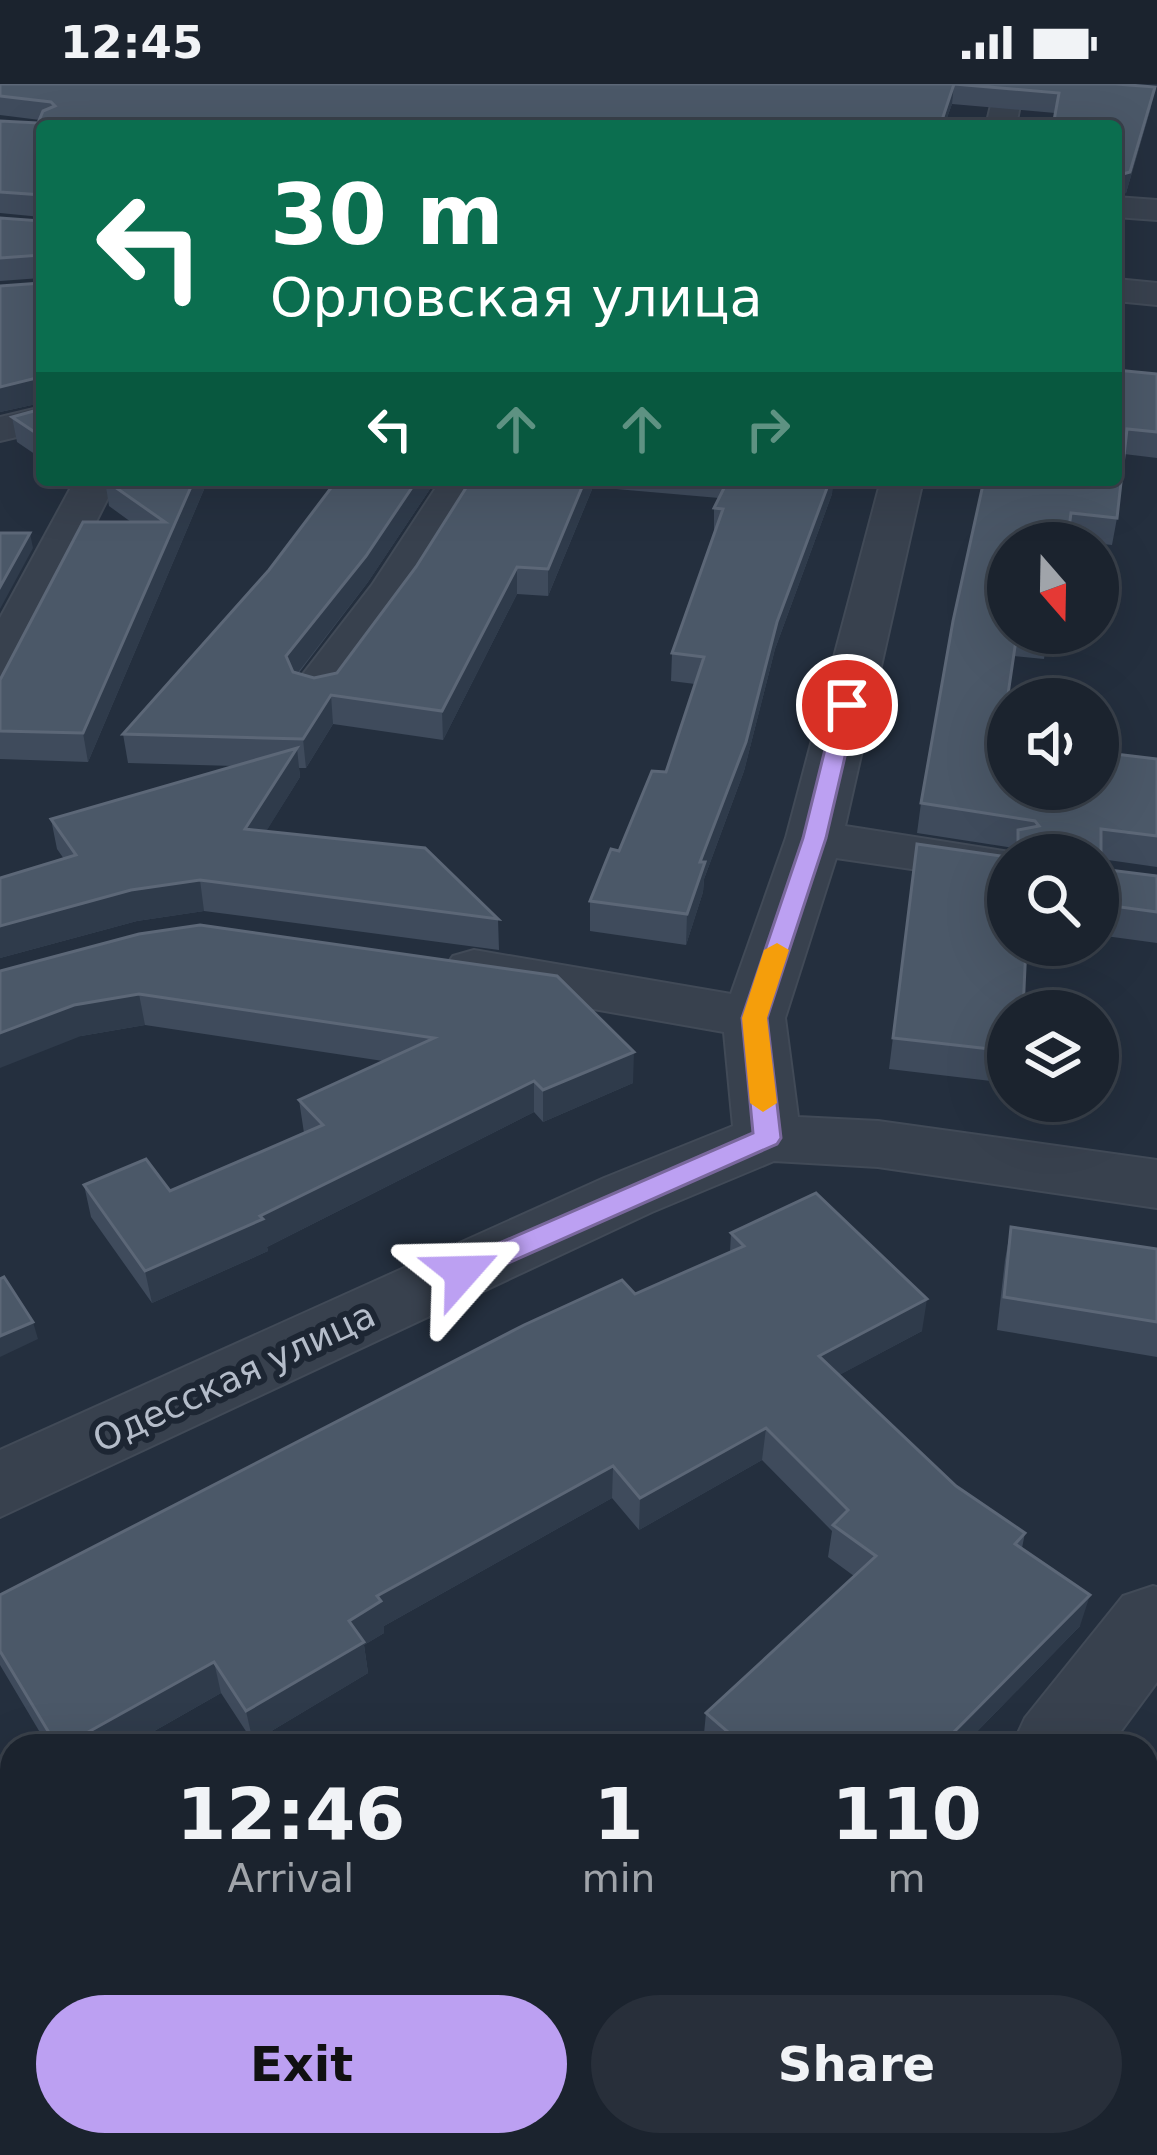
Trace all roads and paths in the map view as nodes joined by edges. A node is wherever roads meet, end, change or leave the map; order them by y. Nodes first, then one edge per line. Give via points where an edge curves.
1 (1010, 84) edge
2 (1002, 120) edge
3 (1122, 208) edge
4 (1157, 211) edge
5 (1122, 291) edge
6 (1157, 294) edge
7 (36, 420) edge
8 (0, 429) edge
9 (93, 486) edge
10 (458, 486) edge
11 (890, 486) edge
12 (0, 663) edge
13 (318, 688) edge
14 (814, 838) junction
15 (987, 863) edge
16 (415, 961) edge
17 (754, 1018) junction
18 (767, 1138) junction
19 (1157, 1184) edge
20 (0, 1485) edge
21 (1154, 1622) dead end
22 (1066, 1734) edge

1 - 2 street
3 - 4 street
5 - 6 street
7 - 8 street
9 - 12 street
10 - 13 street
11 - 14 street
14 - 15 street
14 - 17 street
16 - 17 street
17 - 18 street
18 - 19 street, Одесская улица via 878,1144
18 - 20 street, Одесская улица
21 - 22 street

